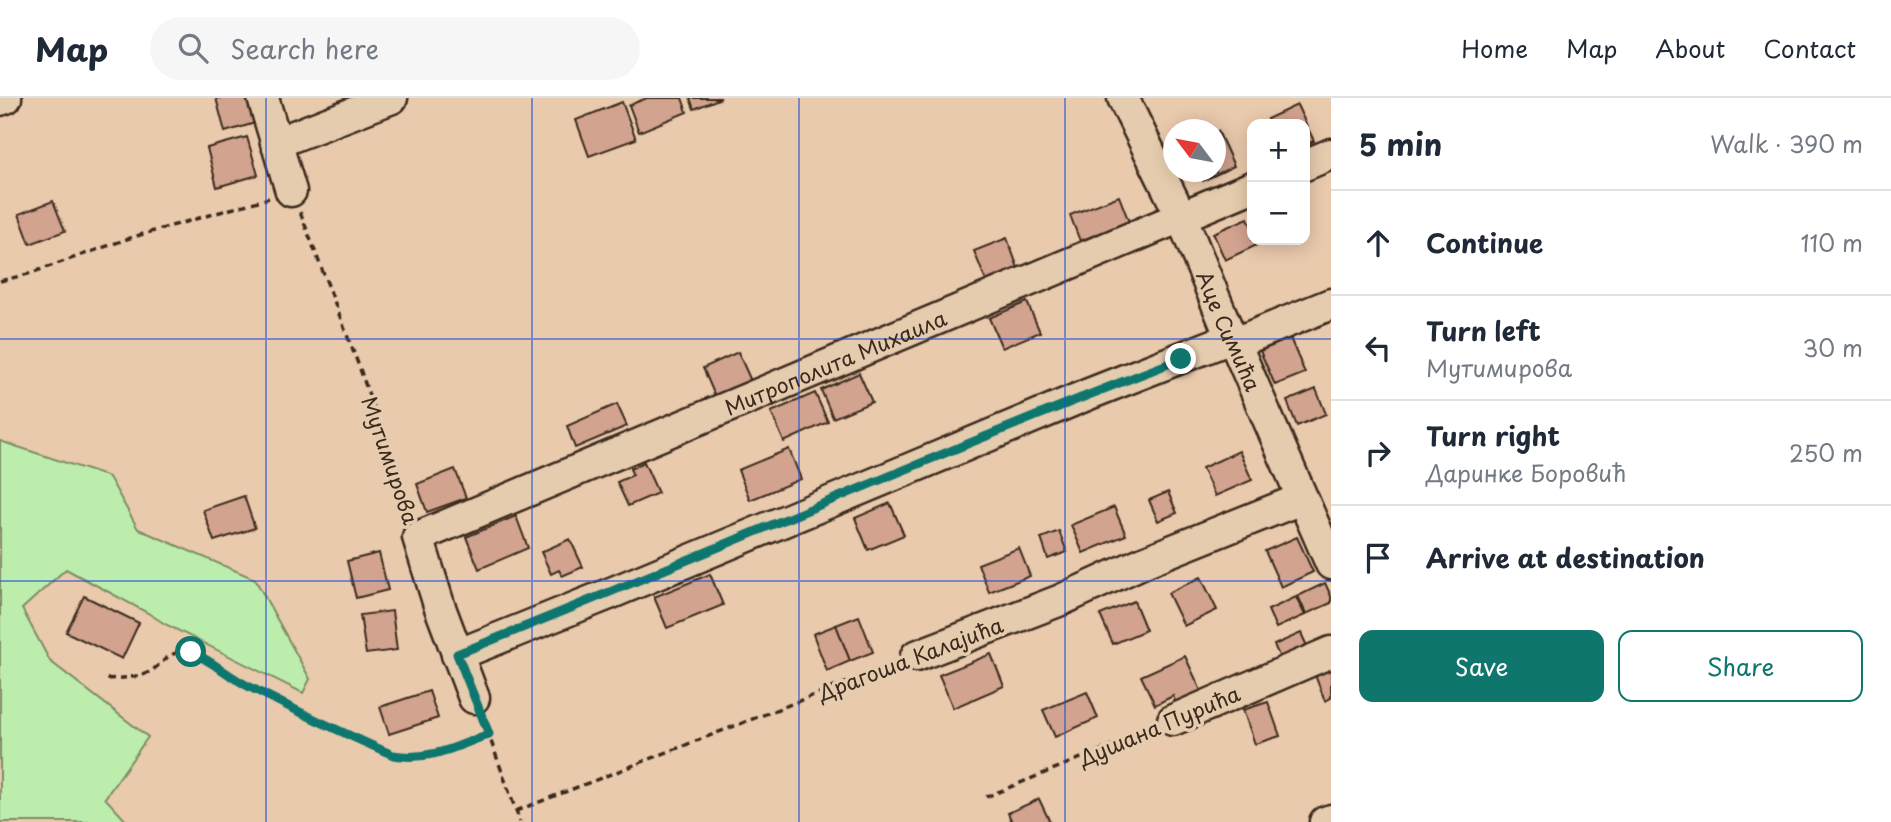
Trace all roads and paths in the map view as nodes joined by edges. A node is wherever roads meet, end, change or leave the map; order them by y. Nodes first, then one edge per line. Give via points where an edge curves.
1 (6, 98) edge
2 (263, 98) edge
3 (392, 98) edge
4 (0, 100) edge
5 (1131, 101) edge
6 (276, 143) junction
7 (1331, 154) edge
8 (1310, 163) edge
9 (1247, 189) edge
10 (291, 191) junction
11 (1181, 216) junction
12 (0, 281) edge
13 (1331, 304) edge
14 (1233, 341) junction
15 (1301, 499) junction
16 (1323, 526) edge
17 (418, 537) junction
18 (1331, 564) edge
19 (1331, 652) edge
20 (457, 654) junction
21 (916, 656) joint
22 (107, 679) dead end
23 (474, 698) joint
24 (1173, 720) joint
25 (489, 734) junction
26 (986, 797) dead end
27 (516, 811) junction
28 (1331, 820) edge
29 (520, 822) edge
30 (1325, 822) edge

1 - 4 street
2 - 6 street
3 - 6 street
5 - 11 street, Аце Симића
6 - 10 street
7 - 8 street
9 - 11 street, Митрополита Михаила
10 - 12 path
10 - 17 path, Мутимирова
11 - 14 street, Аце Симића
11 - 17 street, Митрополита Михаила
13 - 14 street
14 - 15 street, Аце Симића
14 - 20 street via 1076,399
15 - 16 street, Аце Симића
15 - 21 street, Драгоша Калајића
16 - 18 street, Аце Симића
17 - 20 street, Мутимирова
19 - 24 street, Душана Пурића
20 - 23 street, Мутимирова
21 - 27 path, Драгоша Калајића
22 - 25 path via 146,673 170,654 191,652 281,703 393,755 431,756
23 - 25 path
24 - 26 path, Душана Пурића
25 - 27 path
27 - 29 path
28 - 30 street

